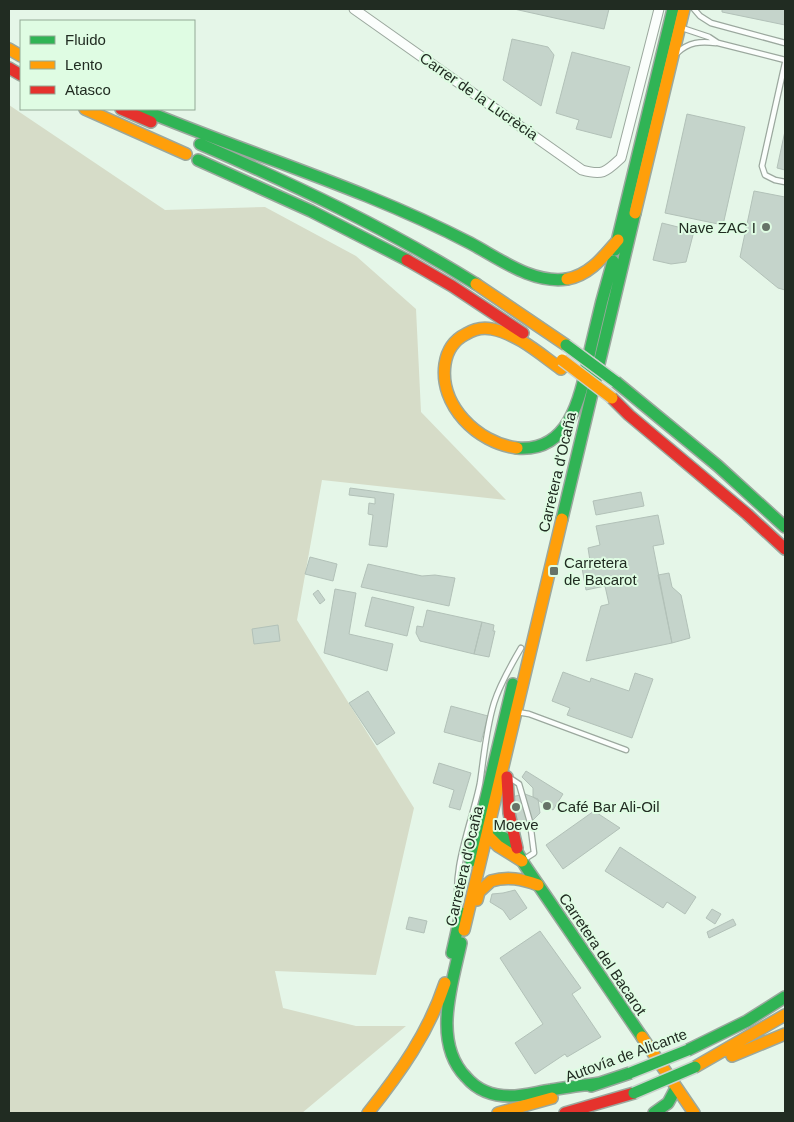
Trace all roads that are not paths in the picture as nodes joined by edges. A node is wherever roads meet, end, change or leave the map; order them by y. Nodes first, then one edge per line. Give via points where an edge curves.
1 (354, 9) edge
2 (674, 9) edge
3 (684, 9) edge
4 (694, 9) edge
5 (658, 10) edge
6 (672, 29) junction
7 (9, 43) edge
8 (718, 43) junction
9 (785, 43) edge
10 (9, 49) edge
11 (20, 49) edge
12 (648, 52) junction
13 (20, 55) edge
14 (785, 62) edge
15 (9, 68) edge
16 (670, 68) junction
17 (20, 74) edge
18 (87, 110) edge
19 (123, 110) edge
20 (143, 110) edge
21 (186, 154) dead end
22 (198, 160) dead end
23 (785, 182) edge
24 (618, 240) junction
25 (613, 261) junction
26 (562, 365) junction
27 (643, 404) junction
28 (785, 516) edge
29 (785, 527) edge
30 (785, 549) edge
31 (521, 648) junction
32 (517, 665) junction
33 (516, 712) junction
34 (626, 750) dead end
35 (507, 776) junction
36 (487, 835) junction
37 (517, 848) junction
38 (522, 861) junction
39 (491, 880) junction
40 (538, 885) junction
41 (462, 907) junction
42 (461, 943) junction
43 (785, 984) edge
44 (785, 997) edge
45 (785, 1015) edge
46 (785, 1034) edge
47 (714, 1036) junction
48 (694, 1067) junction
49 (600, 1083) junction
50 (676, 1088) junction
51 (368, 1113) edge
52 (498, 1113) edge
53 (564, 1113) edge
54 (654, 1113) edge
55 (694, 1113) edge

1 - 12 street, Carrer de la Lucrècia via 582,170 596,174 607,171 621,158
2 - 6 main road, Carretera d'Ocaña
3 - 6 main road, Carretera d'Ocaña
4 - 9 lane via 711,23
5 - 6 street via 661,20
5 - 12 street
6 - 8 lane via 708,37
6 - 12 street
6 - 16 main road, Carretera d'Ocaña
6 - 24 main road, Carretera d'Ocaña
7 - 11 main road
8 - 14 lane
8 - 16 lane via 700,41 687,45 678,52
10 - 13 main road
14 - 23 lane via 762,166 765,174
15 - 17 main road
16 - 33 main road, Carretera d'Ocaña
18 - 21 main road
19 - 27 main road, bridge via 291,184 399,238 486,290
20 - 24 main road via 393,206 538,277 564,280 579,276 593,268
22 - 26 main road via 386,248 471,299
24 - 25 main road, Carretera d'Ocaña
25 - 26 main road via 575,410 561,432 551,440 526,449 485,437 457,413 447,395 444,380 444,366 454,343 475,329 506,333
25 - 31 main road, Carretera d'Ocaña via 580,414
26 - 30 main road, bridge via 629,415
27 - 28 main road via 690,433
27 - 29 main road
31 - 32 main road, Carretera d'Ocaña
31 - 41 lane via 494,703 480,782 458,874 457,900
32 - 36 main road via 514,699 484,826
32 - 41 main road, Carretera d'Ocaña
33 - 34 lane
33 - 35 main road, Carretera del Bacarot
33 - 36 main road, Carretera d'Ocaña
35 - 37 main road, Carretera del Bacarot via 507,804
35 - 38 lane via 519,784 533,836 534,853
36 - 37 main road via 503,836
36 - 38 main road, Carretera del Bacarot
36 - 41 main road via 481,840
36 - 42 main road, Carretera d'Ocaña
37 - 38 main road, Carretera del Bacarot
38 - 39 main road
38 - 40 main road, Carretera del Bacarot
39 - 40 main road, Carretera del Bacarot via 512,877
39 - 42 main road via 479,892 470,931
40 - 50 main road, Carretera del Bacarot
41 - 51 main road via 448,974 433,1019 403,1068
42 - 49 main road via 447,1030 448,1050 453,1064 464,1078 493,1095 516,1096
43 - 47 main road
44 - 47 main road, Autovía de Alicante via 747,1021
45 - 48 main road
46 - 48 main road via 725,1059
47 - 49 main road, Autovía de Alicante, bridge via 688,1050
48 - 53 main road, bridge via 634,1093
49 - 52 main road, Autovía de Alicante
50 - 54 main road via 668,1103
50 - 55 main road, Carretera del Bacarot

